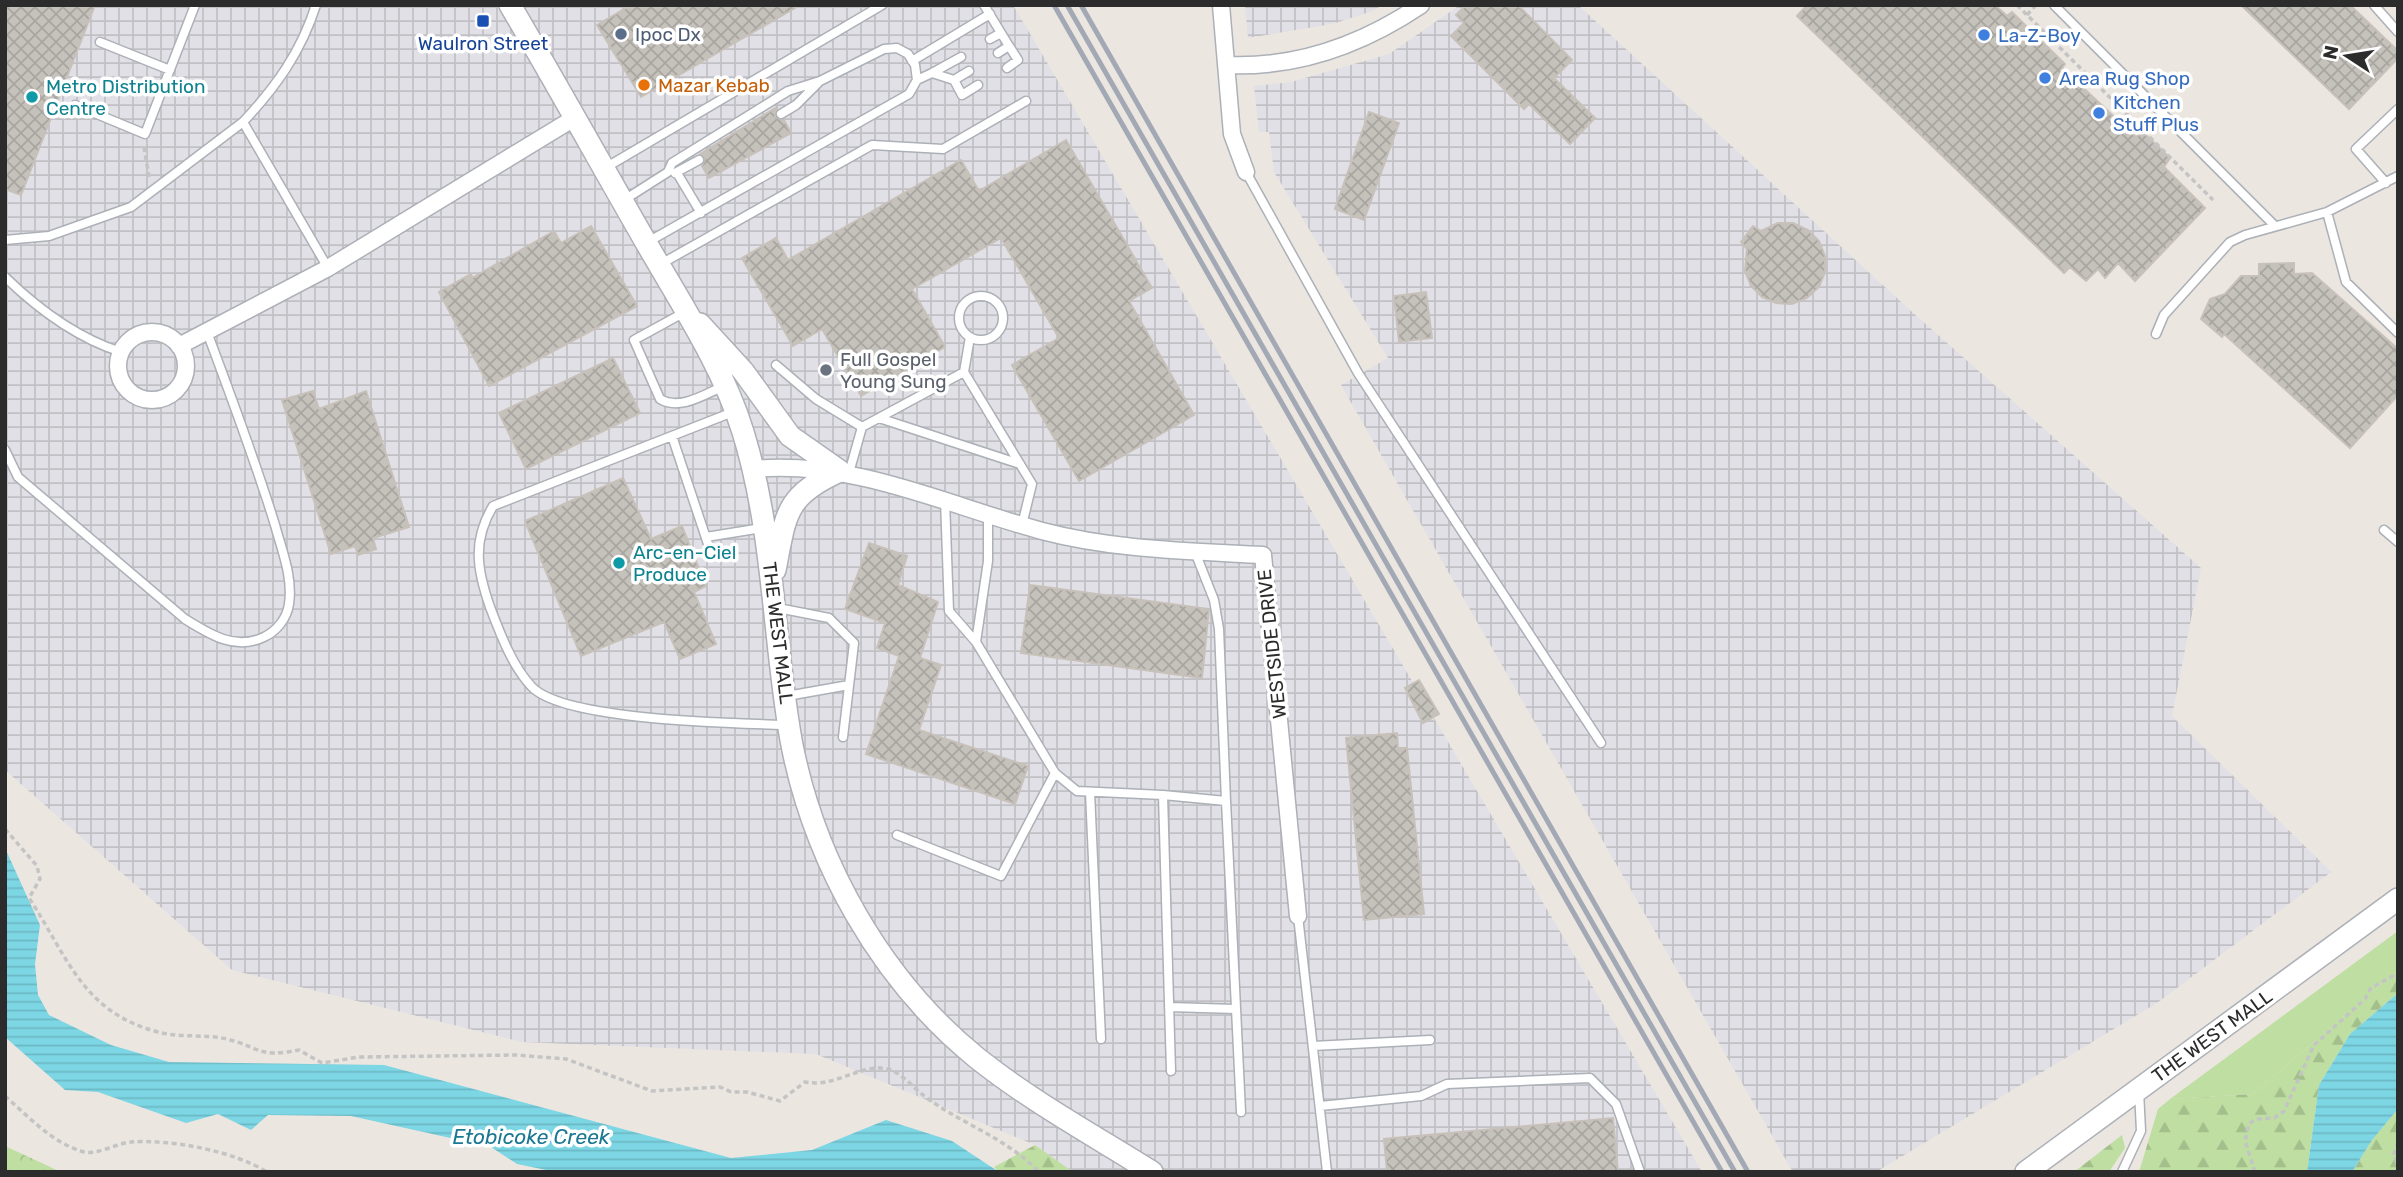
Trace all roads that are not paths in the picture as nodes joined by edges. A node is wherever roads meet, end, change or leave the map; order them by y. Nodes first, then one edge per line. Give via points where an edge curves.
1 (316, 5) edge
2 (510, 5) edge
3 (882, 5) edge
4 (984, 5) edge
5 (1221, 5) edge
6 (1421, 5) edge
7 (2054, 5) edge
8 (2374, 5) edge
9 (192, 6) edge
10 (990, 14) junction
11 (2398, 32) edge
12 (1002, 33) junction
13 (990, 39) dead end
14 (100, 42) dead end
15 (1009, 46) junction
16 (998, 53) dead end
17 (961, 57) dead end
18 (912, 61) junction
19 (1227, 65) junction
20 (1007, 68) dead end
21 (170, 70) junction
22 (969, 71) dead end
23 (933, 73) junction
24 (917, 80) junction
25 (954, 80) junction
26 (820, 81) junction
27 (978, 85) dead end
28 (1026, 102) dead end
29 (75, 105) dead end
30 (2398, 109) edge
31 (780, 114) dead end
32 (576, 117) junction
33 (243, 122) junction
34 (699, 160) dead end
35 (605, 168) junction
36 (1246, 172) joint
37 (673, 173) junction
38 (2398, 176) edge
39 (2386, 183) junction
40 (623, 201) junction
41 (2327, 212) junction
42 (701, 213) junction
43 (2275, 226) junction
44 (5, 240) edge
45 (646, 243) junction
46 (659, 265) junction
47 (328, 268) junction
48 (5, 277) edge
49 (684, 308) junction
50 (207, 332) junction
51 (2398, 333) edge
52 (2156, 334) dead end
53 (970, 337) junction
54 (179, 346) junction
55 (121, 352) junction
56 (776, 365) dead end
57 (964, 372) junction
58 (724, 386) junction
59 (736, 411) junction
60 (879, 418) junction
61 (862, 428) junction
62 (672, 436) junction
63 (5, 450) edge
64 (1020, 464) junction
65 (753, 469) junction
66 (844, 472) junction
67 (945, 500) junction
68 (988, 514) junction
69 (1022, 525) junction
70 (763, 527) junction
71 (2384, 530) dead end
72 (706, 537) junction
73 (2398, 542) edge
74 (1195, 552) junction
75 (711, 553) dead end
76 (772, 581) junction
77 (776, 607) junction
78 (976, 642) junction
79 (849, 685) junction
80 (785, 696) junction
81 (789, 725) junction
82 (843, 737) dead end
83 (1601, 743) dead end
84 (1055, 773) junction
85 (1090, 792) junction
86 (1163, 795) junction
87 (1226, 801) junction
88 (897, 835) dead end
89 (2398, 900) edge
90 (1298, 916) joint
91 (1169, 1007) junction
92 (1236, 1009) junction
93 (1101, 1039) dead end
94 (1430, 1040) dead end
95 (1313, 1046) junction
96 (1171, 1071) dead end
97 (2139, 1089) junction
98 (1320, 1106) junction
99 (1241, 1112) dead end
100 (1152, 1172) edge
101 (1327, 1172) edge
102 (1640, 1172) edge
103 (2026, 1172) edge
104 (2122, 1172) edge

1 - 33 lane via 299,50 273,90
2 - 32 main road, THE WEST MALL
3 - 35 lane
4 - 10 lane
5 - 19 street
6 - 19 street via 1316,57
7 - 43 lane
8 - 11 lane
9 - 21 lane
10 - 12 lane
10 - 18 lane
12 - 13 lane
12 - 15 lane
14 - 21 lane
15 - 16 lane
15 - 20 lane via 1018,61
17 - 23 lane
18 - 24 lane
18 - 26 lane via 897,48 884,49
19 - 36 street via 1232,134
21 - 29 lane via 145,134
22 - 25 lane
23 - 24 lane
23 - 25 lane
24 - 42 lane via 909,94
25 - 27 lane via 962,94
26 - 31 lane
26 - 37 lane via 789,91 672,163
28 - 46 lane via 943,149 872,145
30 - 39 lane via 2356,149
32 - 35 main road, THE WEST MALL
32 - 47 street
33 - 44 lane via 131,207 49,236
33 - 47 lane
34 - 37 lane
35 - 40 main road, THE WEST MALL
36 - 83 lane via 1358,373
37 - 40 lane
37 - 42 lane
38 - 39 lane
39 - 41 lane
40 - 45 main road, THE WEST MALL
41 - 43 lane
41 - 51 lane via 2346,282
42 - 45 lane
43 - 52 lane via 2230,242 2164,315
45 - 46 main road, THE WEST MALL
46 - 49 main road, THE WEST MALL
47 - 50 street
48 - 55 lane via 55,319
49 - 58 main road, THE WEST MALL
49 - 58 lane via 634,340 660,399 679,404
49 - 66 main road via 743,371 790,436
50 - 54 street
50 - 63 lane via 259,472 289,574 289,605 283,621 267,636 229,642 185,619 18,477
53 - 53 lane via 984,340 1001,328 1003,314 990,298 976,297 964,305 959,319
53 - 57 lane
54 - 55 street via 153,332 134,337
54 - 55 street via 184,375 174,392 155,400 136,396 122,382
56 - 61 lane via 816,399
57 - 60 lane
57 - 64 lane
58 - 59 main road, THE WEST MALL
59 - 62 lane
59 - 65 main road, THE WEST MALL
60 - 61 lane
60 - 64 lane
61 - 66 lane
62 - 72 lane
62 - 81 lane via 493,506 480,527 479,550 483,586 503,640 533,688 571,706 700,722
64 - 69 lane via 1032,484
65 - 66 street, WESTSIDE DRIVE
65 - 70 main road, THE WEST MALL
66 - 67 street, WESTSIDE DRIVE
66 - 76 main road via 820,480 796,497 786,517
67 - 68 street, WESTSIDE DRIVE
67 - 78 lane via 949,611
68 - 69 street, WESTSIDE DRIVE
68 - 78 lane via 988,561
69 - 74 street, WESTSIDE DRIVE via 1114,544
70 - 72 lane
70 - 76 main road, THE WEST MALL
71 - 73 lane
72 - 75 lane
74 - 87 lane via 1214,600 1219,629
74 - 90 street, WESTSIDE DRIVE via 1263,555
76 - 77 main road, THE WEST MALL
77 - 79 lane via 829,618 854,643
77 - 80 main road, THE WEST MALL
78 - 84 lane
79 - 80 lane
79 - 82 lane
80 - 81 main road, THE WEST MALL
81 - 100 main road, THE WEST MALL via 820,841 850,905 922,1006 1000,1075
84 - 85 lane via 1077,791
84 - 88 lane via 1001,876
85 - 86 lane
85 - 93 lane
86 - 87 lane
86 - 91 lane
87 - 92 lane
89 - 97 main road, THE WEST MALL
90 - 95 lane
91 - 92 lane
91 - 96 lane
92 - 99 lane
94 - 95 lane
95 - 98 lane
97 - 103 main road, THE WEST MALL
97 - 104 lane via 2141,1131
98 - 101 lane
98 - 102 lane via 1422,1096 1447,1084 1590,1079 1616,1104

